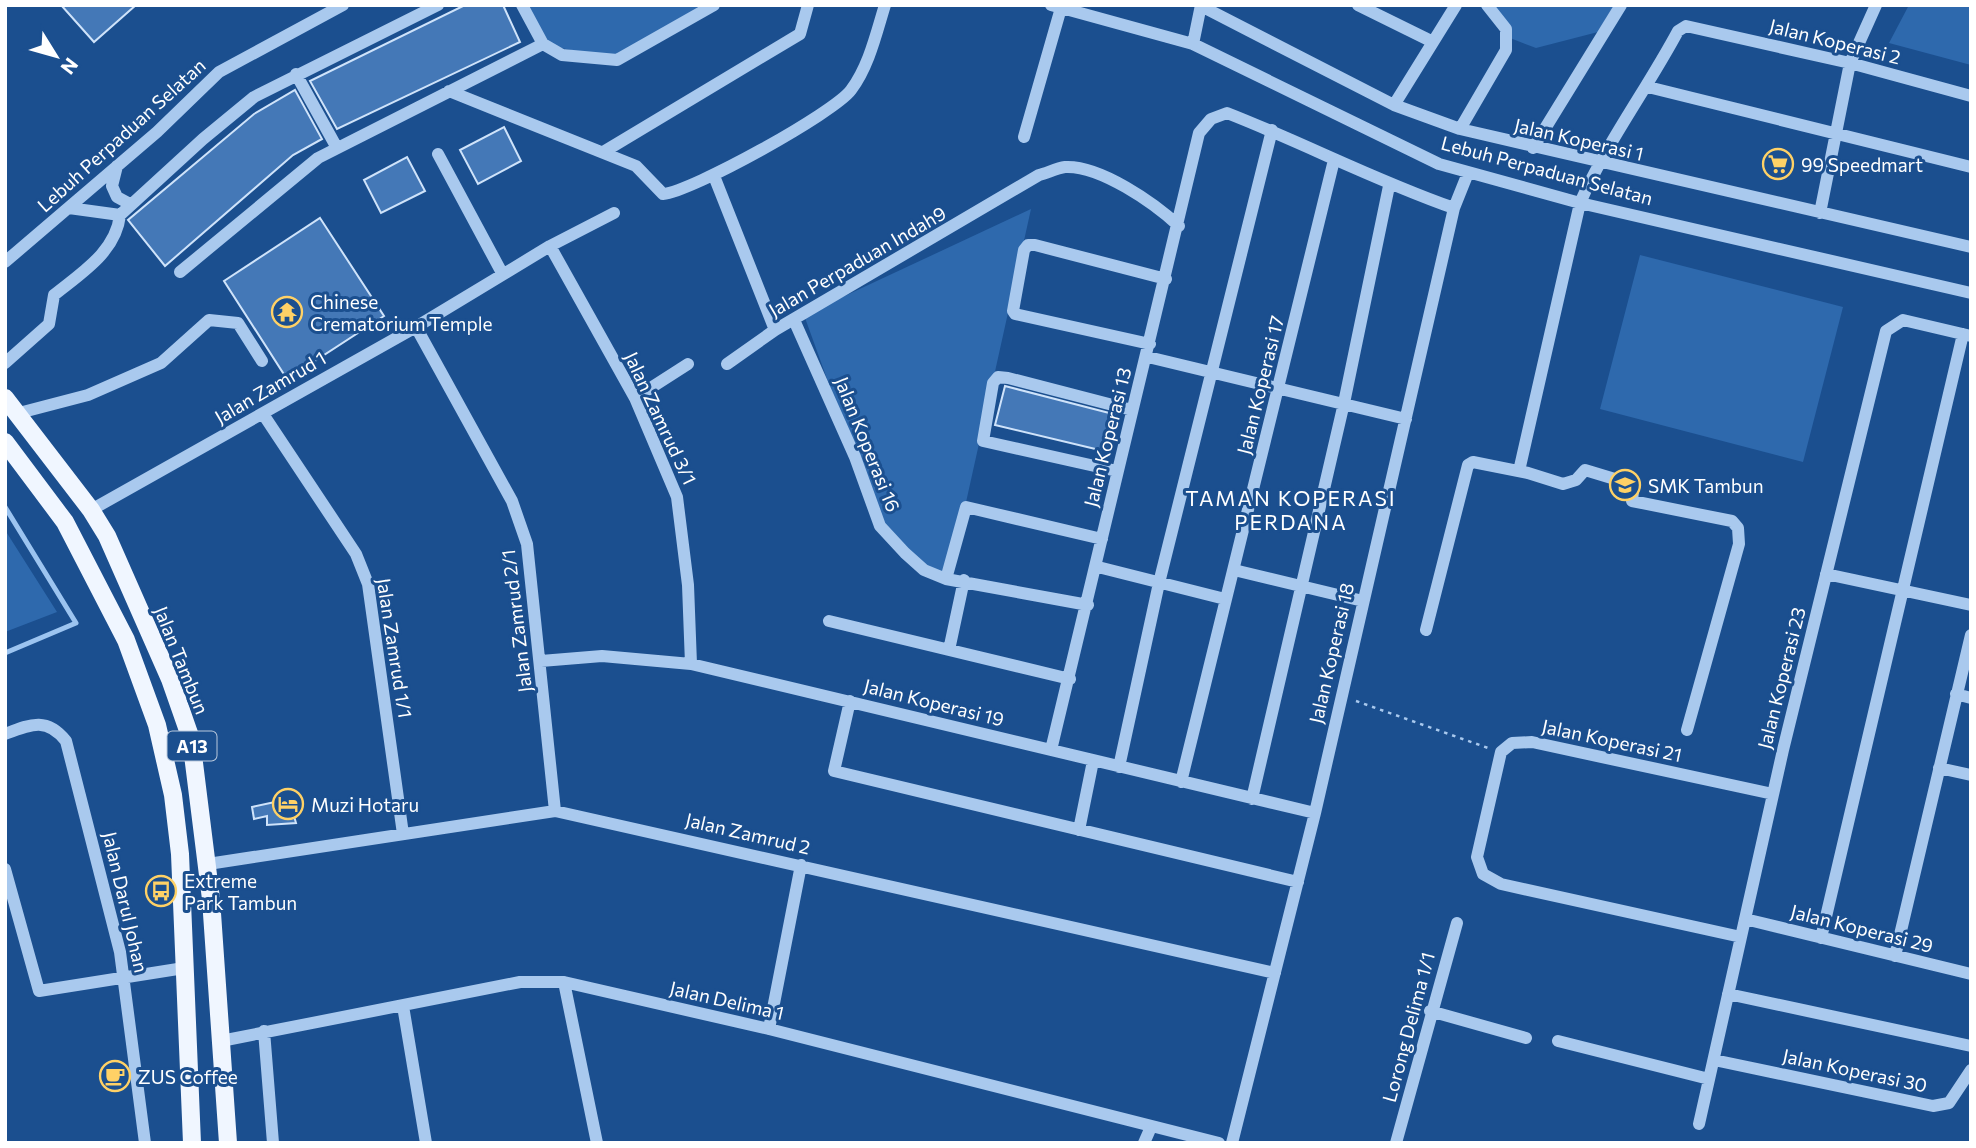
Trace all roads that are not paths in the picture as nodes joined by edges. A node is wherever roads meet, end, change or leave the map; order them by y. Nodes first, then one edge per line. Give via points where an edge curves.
1 (343, 5) edge
2 (438, 5) edge
3 (522, 5) edge
4 (713, 5) edge
5 (808, 5) edge
6 (885, 5) edge
7 (1358, 5) edge
8 (1456, 5) edge
9 (1487, 5) edge
10 (1621, 5) edge
11 (1876, 5) edge
12 (1201, 6) edge
13 (1056, 7) edge
14 (1093, 10) edge
15 (1433, 41) junction
16 (542, 44) junction
17 (1193, 44) junction
18 (1850, 63) junction
19 (296, 74) junction
20 (1648, 87) junction
21 (449, 91) junction
22 (1971, 96) edge
23 (1394, 105) junction
24 (1460, 129) junction
25 (1272, 130) junction
26 (1837, 134) junction
27 (1024, 137) dead end
28 (337, 148) junction
29 (1533, 148) junction
30 (605, 151) junction
31 (439, 154) dead end
32 (1334, 160) junction
33 (1598, 163) junction
34 (117, 166) junction
35 (1971, 167) edge
36 (1468, 173) junction
37 (714, 176) junction
38 (1389, 186) junction
39 (1580, 202) junction
40 (130, 204) junction
41 (69, 208) junction
42 (1454, 208) junction
43 (614, 213) dead end
44 (1820, 213) junction
45 (120, 215) junction
46 (1179, 226) junction
47 (550, 246) junction
48 (1971, 247) edge
49 (5, 262) edge
50 (180, 272) dead end
51 (502, 273) junction
52 (1166, 279) junction
53 (1971, 293) edge
54 (794, 320) junction
55 (416, 327) junction
56 (775, 330) junction
57 (1967, 335) edge
58 (1149, 351) junction
59 (262, 361) dead end
60 (5, 363) edge
61 (688, 364) dead end
62 (727, 364) dead end
63 (1214, 371) junction
64 (1280, 387) junction
65 (5, 398) edge
66 (635, 398) junction
67 (1344, 403) junction
68 (1132, 410) junction
69 (19, 413) junction
70 (263, 414) junction
71 (1406, 419) junction
72 (5, 442) edge
73 (1117, 471) junction
74 (1519, 471) junction
75 (91, 510) junction
76 (1102, 539) junction
77 (1098, 567) junction
78 (1234, 570) junction
79 (1826, 574) junction
80 (947, 579) junction
81 (964, 580) junction
82 (1159, 583) junction
83 (1302, 586) junction
84 (1901, 590) junction
85 (1225, 598) junction
86 (1363, 601) junction
87 (1088, 605) junction
88 (1971, 605) edge
89 (829, 621) dead end
90 (1426, 630) dead end
91 (1971, 635) edge
92 (949, 650) junction
93 (541, 662) junction
94 (691, 664) junction
95 (1070, 679) junction
96 (1956, 694) junction
97 (1971, 698) edge
98 (850, 701) junction
99 (1687, 730) dead end
100 (5, 734) edge
101 (1051, 750) junction
102 (1093, 761) junction
103 (1119, 767) junction
104 (1940, 768) junction
105 (1971, 775) edge
106 (1181, 782) junction
107 (1773, 794) junction
108 (1252, 799) junction
109 (555, 811) junction
110 (1315, 813) junction
111 (1079, 830) junction
112 (403, 834) junction
113 (208, 864) junction
114 (802, 865) junction
115 (5, 869) edge
116 (1298, 882) junction
117 (1745, 919) junction
118 (1457, 923) dead end
119 (1741, 937) junction
120 (1821, 938) junction
121 (1895, 956) junction
122 (184, 968) junction
123 (1275, 973) junction
124 (1971, 974) edge
125 (124, 978) junction
126 (564, 982) junction
127 (1728, 994) junction
128 (403, 1006) junction
129 (1430, 1011) junction
130 (769, 1029) junction
131 (264, 1031) junction
132 (1526, 1038) dead end
133 (221, 1041) junction
134 (1558, 1041) dead end
135 (1971, 1046) edge
136 (1714, 1060) junction
137 (1971, 1070) edge
138 (1709, 1079) junction
139 (1699, 1124) dead end
140 (1151, 1127) junction
141 (145, 1143) edge
142 (192, 1143) edge
143 (228, 1143) edge
144 (273, 1143) edge
145 (426, 1143) edge
146 (597, 1143) edge
147 (1144, 1143) edge
148 (1219, 1143) edge
149 (1232, 1143) edge
150 (1396, 1143) edge

1 - 34 street, Lebuh Perpaduan Selatan via 219,72
2 - 19 street
3 - 16 street
4 - 16 street via 617,60 562,55
5 - 30 street via 800,34
6 - 37 street via 865,69 849,93
7 - 15 street
8 - 15 street
9 - 24 street via 1506,29 1506,50
10 - 29 street
11 - 18 street
12 - 17 street
12 - 23 street, Jalan Koperasi 1
13 - 14 street, Lebuh Perpaduan Selatan
13 - 27 street
14 - 17 street, Lebuh Perpaduan Selatan
15 - 23 street
16 - 21 street
17 - 36 street, Lebuh Perpaduan Selatan via 1439,164
18 - 20 street, Jalan Koperasi 2 via 1686,26 1678,31
18 - 22 street, Jalan Koperasi 2
18 - 26 street
19 - 28 street
19 - 40 street via 254,97
20 - 26 street
20 - 33 street, Jalan Koperasi 2
21 - 28 street
21 - 30 street
23 - 24 street, Jalan Koperasi 1
24 - 29 street, Jalan Koperasi 1
25 - 32 street
25 - 46 street, Jalan Koperasi 13 via 1227,113 1211,119 1199,133
25 - 63 street
26 - 35 street
26 - 44 street
28 - 50 street via 318,158
29 - 33 street, Jalan Koperasi 1
30 - 37 street via 636,166 663,194
31 - 51 street
32 - 38 street
32 - 64 street, Jalan Koperasi 17
33 - 39 street, Jalan Koperasi 2
33 - 44 street, Jalan Koperasi 1
34 - 40 street via 112,186 117,197
34 - 41 street, Lebuh Perpaduan Selatan
36 - 39 street, Lebuh Perpaduan Selatan
36 - 42 street, Jalan Koperasi 18
37 - 56 street
38 - 42 street
38 - 67 street
39 - 53 street, Lebuh Perpaduan Selatan
39 - 74 street, Jalan Koperasi 2
40 - 45 street
41 - 45 street
41 - 49 street, Lebuh Perpaduan Selatan
42 - 71 street, Jalan Koperasi 18
43 - 47 street, Jalan Zamrud 1
44 - 48 street, Jalan Koperasi 1
45 - 60 street via 119,232 103,254 54,295 49,324
46 - 52 street, Jalan Koperasi 13
46 - 54 street, Jalan Perpaduan Indah9 via 1153,202 1093,172 1064,167 1039,176
47 - 51 street, Jalan Zamrud 1
47 - 66 street, Jalan Zamrud 3/1
51 - 55 street, Jalan Zamrud 1
52 - 58 street, Jalan Koperasi 13
52 - 58 street via 1035,245 1024,250 1015,314
54 - 56 street, Jalan Perpaduan Indah9
54 - 80 street, Jalan Koperasi 16 via 855,457 880,526 924,570
55 - 70 street, Jalan Zamrud 1
55 - 93 street, Jalan Zamrud 2/1 via 512,500 527,544
56 - 62 street, Jalan Perpaduan Indah9
57 - 79 street, Jalan Koperasi 23 via 1903,320 1886,331
57 - 84 street
58 - 63 street
58 - 68 street, Jalan Koperasi 13
59 - 69 street via 238,323 209,320 161,363 88,394
61 - 66 street
63 - 64 street
63 - 82 street
64 - 67 street
64 - 78 street, Jalan Koperasi 17
65 - 69 main road, Jalan Tambun / A13
66 - 94 street, Jalan Zamrud 3/1 via 677,497 688,585
67 - 71 street
67 - 83 street
68 - 73 street, Jalan Koperasi 13
68 - 73 street via 998,377 993,383 983,441
69 - 75 main road, Jalan Tambun / A13
70 - 75 street, Jalan Zamrud 1
70 - 112 street, Jalan Zamrud 1/1 via 356,554 368,584
71 - 86 street, Jalan Koperasi 18
72 - 122 main road, A13 via 65,522 126,640 157,725 180,854
73 - 76 street, Jalan Koperasi 13
74 - 90 street via 1481,463 1468,465
74 - 99 street via 1563,484 1576,480 1585,470 1616,477 1628,483 1632,501 1732,522 1738,528 1739,544
75 - 113 main road, Jalan Tambun / A13 via 170,679 191,739
76 - 77 street, Jalan Koperasi 13
76 - 80 street via 966,507
77 - 82 street
77 - 87 street, Jalan Koperasi 13
78 - 83 street
78 - 85 street, Jalan Koperasi 17
79 - 84 street
79 - 107 street, Jalan Koperasi 23
80 - 81 street, Jalan Koperasi 16
81 - 87 street, Jalan Koperasi 16
81 - 92 street
82 - 85 street
82 - 103 street
83 - 86 street
83 - 108 street
84 - 88 street
84 - 120 street
85 - 106 street, Jalan Koperasi 17
86 - 110 street, Jalan Koperasi 18
87 - 95 street, Jalan Koperasi 13
89 - 92 street
91 - 96 street
92 - 95 street
93 - 94 street, Jalan Koperasi 19 via 602,656
93 - 109 street, Jalan Zamrud 2/1
94 - 98 street, Jalan Koperasi 19
95 - 101 street, Jalan Koperasi 13
96 - 97 street
96 - 104 street
98 - 101 street, Jalan Koperasi 19
98 - 111 street via 834,771
100 - 125 street, Jalan Darul Johan via 34,723 46,724 66,741
101 - 102 street, Jalan Koperasi 19
102 - 103 street, Jalan Koperasi 19
102 - 111 street
103 - 106 street, Jalan Koperasi 19
104 - 105 street
104 - 121 street
106 - 108 street, Jalan Koperasi 19
107 - 117 street, Jalan Koperasi 23
107 - 119 street, Jalan Koperasi 21 via 1532,741 1512,743 1501,752 1477,858 1483,874 1501,884
108 - 110 street, Jalan Koperasi 19
109 - 112 street, Jalan Zamrud 2
109 - 114 street, Jalan Zamrud 2
110 - 116 street, Jalan Koperasi 18
111 - 116 street
112 - 113 street, Jalan Zamrud 2
113 - 133 main road, Jalan Tambun / A13
114 - 123 street, Jalan Zamrud 2
114 - 130 street
115 - 125 street via 39,991
116 - 123 street, Jalan Koperasi 18
117 - 119 street, Jalan Koperasi 23
117 - 120 street, Jalan Koperasi 29
118 - 129 street, Lorong Delima 1/1
119 - 127 street, Jalan Koperasi 23
120 - 121 street, Jalan Koperasi 29
121 - 124 street, Jalan Koperasi 29
122 - 125 street
122 - 142 main road, A13
123 - 149 street, Jalan Koperasi 18
125 - 141 street, Jalan Darul Johan
126 - 128 street, Jalan Delima 1 via 520,982
126 - 130 street, Jalan Delima 1
126 - 146 street
127 - 135 street
127 - 136 street, Jalan Koperasi 23
128 - 131 street, Jalan Delima 1
128 - 145 street
129 - 132 street
129 - 150 street, Lorong Delima 1/1
130 - 140 street, Jalan Delima 1
131 - 133 street, Jalan Delima 1
131 - 144 street
133 - 143 main road, Jalan Tambun / A13
134 - 138 street
136 - 137 street, Jalan Koperasi 30 via 1933,1106 1949,1103
136 - 138 street, Jalan Koperasi 23
138 - 139 street, Jalan Koperasi 23
140 - 147 street
140 - 148 street, Jalan Delima 1

